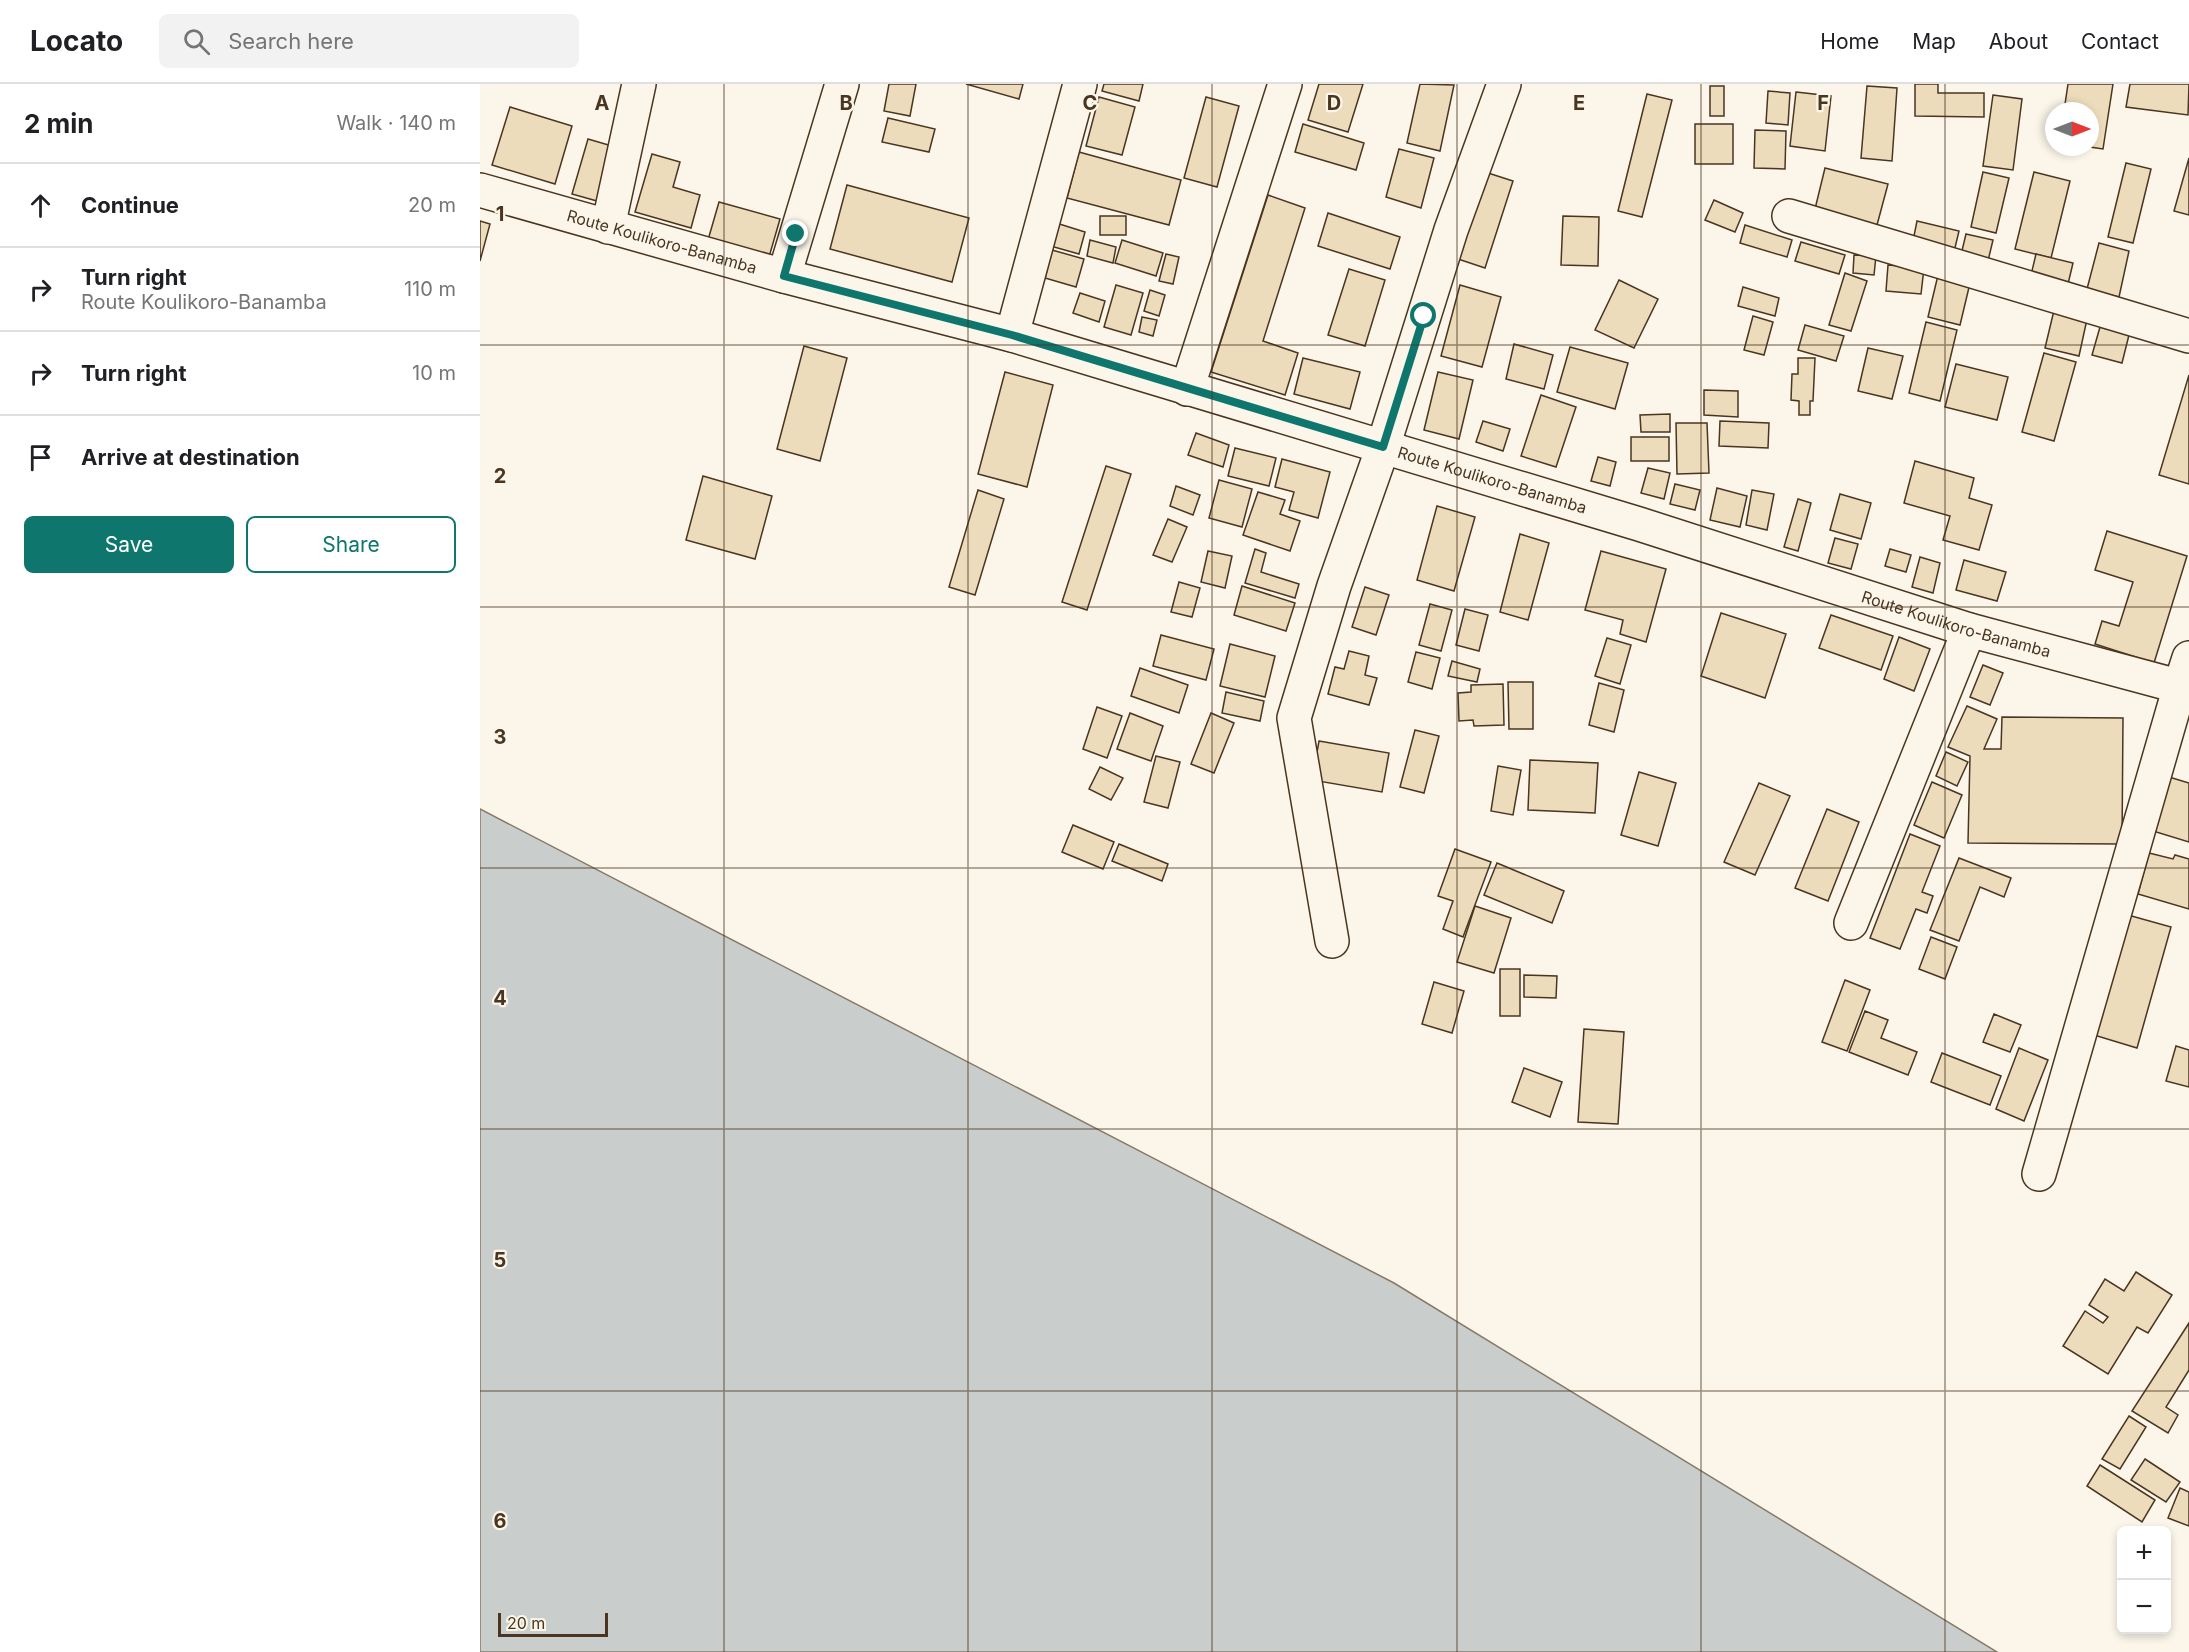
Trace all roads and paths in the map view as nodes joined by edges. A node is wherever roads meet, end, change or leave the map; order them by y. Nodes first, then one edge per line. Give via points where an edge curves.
1 (639, 84) edge
2 (842, 84) edge
3 (1080, 84) edge
4 (1285, 84) edge
5 (1504, 84) edge
6 (480, 190) edge
7 (1789, 216) dead end
8 (608, 226) junction
9 (784, 276) junction
10 (1012, 335) junction
11 (2189, 336) edge
12 (1187, 389) junction
13 (1383, 447) junction
14 (1969, 630) junction
15 (2186, 678) edge
16 (1851, 923) dead end
17 (1332, 941) dead end
18 (2039, 1174) dead end

1 - 8 street
2 - 9 street
3 - 10 street
4 - 12 street
5 - 13 street via 1451,230
6 - 8 street, Route Koulikoro-Banamba
7 - 11 street
8 - 9 street, Route Koulikoro-Banamba
9 - 10 street, Route Koulikoro-Banamba
10 - 12 street, Route Koulikoro-Banamba
12 - 13 street, Route Koulikoro-Banamba
13 - 14 street, Route Koulikoro-Banamba
13 - 17 street via 1334,586 1294,718
14 - 15 street, Route Koulikoro-Banamba
14 - 16 street
15 - 18 street

